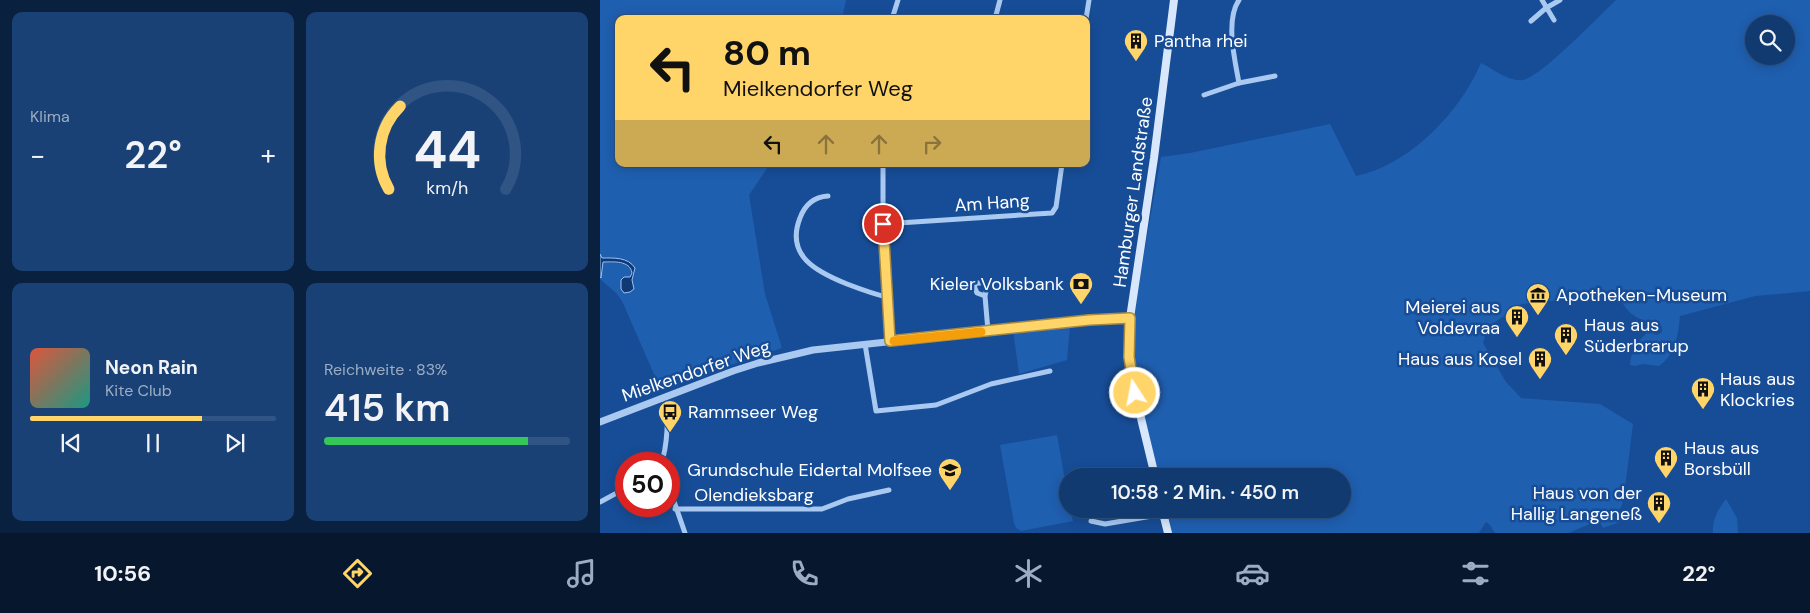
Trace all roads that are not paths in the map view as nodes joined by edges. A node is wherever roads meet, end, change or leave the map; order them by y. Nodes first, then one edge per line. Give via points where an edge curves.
1 (898, 0) edge
2 (1000, 0) edge
3 (1089, 0) edge
4 (1173, 0) edge
5 (1238, 0) edge
6 (1542, 0) edge
7 (1560, 0) edge
8 (1546, 8) junction
9 (893, 15) edge
10 (996, 15) edge
11 (1087, 15) edge
12 (1554, 20) dead end
13 (1531, 22) dead end
14 (1275, 76) dead end
15 (1239, 83) junction
16 (1204, 95) dead end
17 (882, 167) edge
18 (1062, 167) edge
19 (828, 196) dead end
20 (883, 224) junction
21 (985, 296) dead end
22 (887, 297) junction
23 (1130, 318) junction
24 (988, 331) junction
25 (890, 341) junction
26 (865, 344) junction
27 (1050, 372) dead end
28 (664, 397) junction
29 (600, 422) edge
30 (664, 452) edge
31 (1153, 468) edge
32 (888, 490) dead end
33 (615, 494) edge
34 (600, 502) edge
35 (680, 509) edge
36 (678, 517) edge
37 (1132, 518) edge
38 (1165, 518) edge
39 (1091, 521) dead end
40 (685, 533) edge
41 (1168, 533) edge

1 - 9 street
2 - 10 street
3 - 11 street
4 - 23 main road, Hamburger Landstraße
5 - 15 street via 1233,12 1232,30
6 - 8 street
7 - 8 street
8 - 12 street
8 - 13 street
14 - 15 street
15 - 16 street
17 - 20 street
18 - 20 street, Am Hang via 1056,207 1052,213
19 - 22 street via 810,201 800,217 796,237 802,255 821,273 874,295
20 - 22 street
21 - 24 street
22 - 25 street
23 - 24 street, Mielkendorfer Weg
23 - 31 main road, Hamburger Landstraße via 1131,377
24 - 25 street, Mielkendorfer Weg
25 - 26 street, Mielkendorfer Weg
26 - 27 street via 876,411 936,405 991,384
26 - 28 street, Mielkendorfer Weg via 813,350 758,363
28 - 29 street, Mielkendorfer Weg
28 - 30 street via 667,405
32 - 35 street, Olendieksbarg via 822,509
33 - 34 street
36 - 40 street
37 - 39 street via 1105,524
38 - 41 main road

